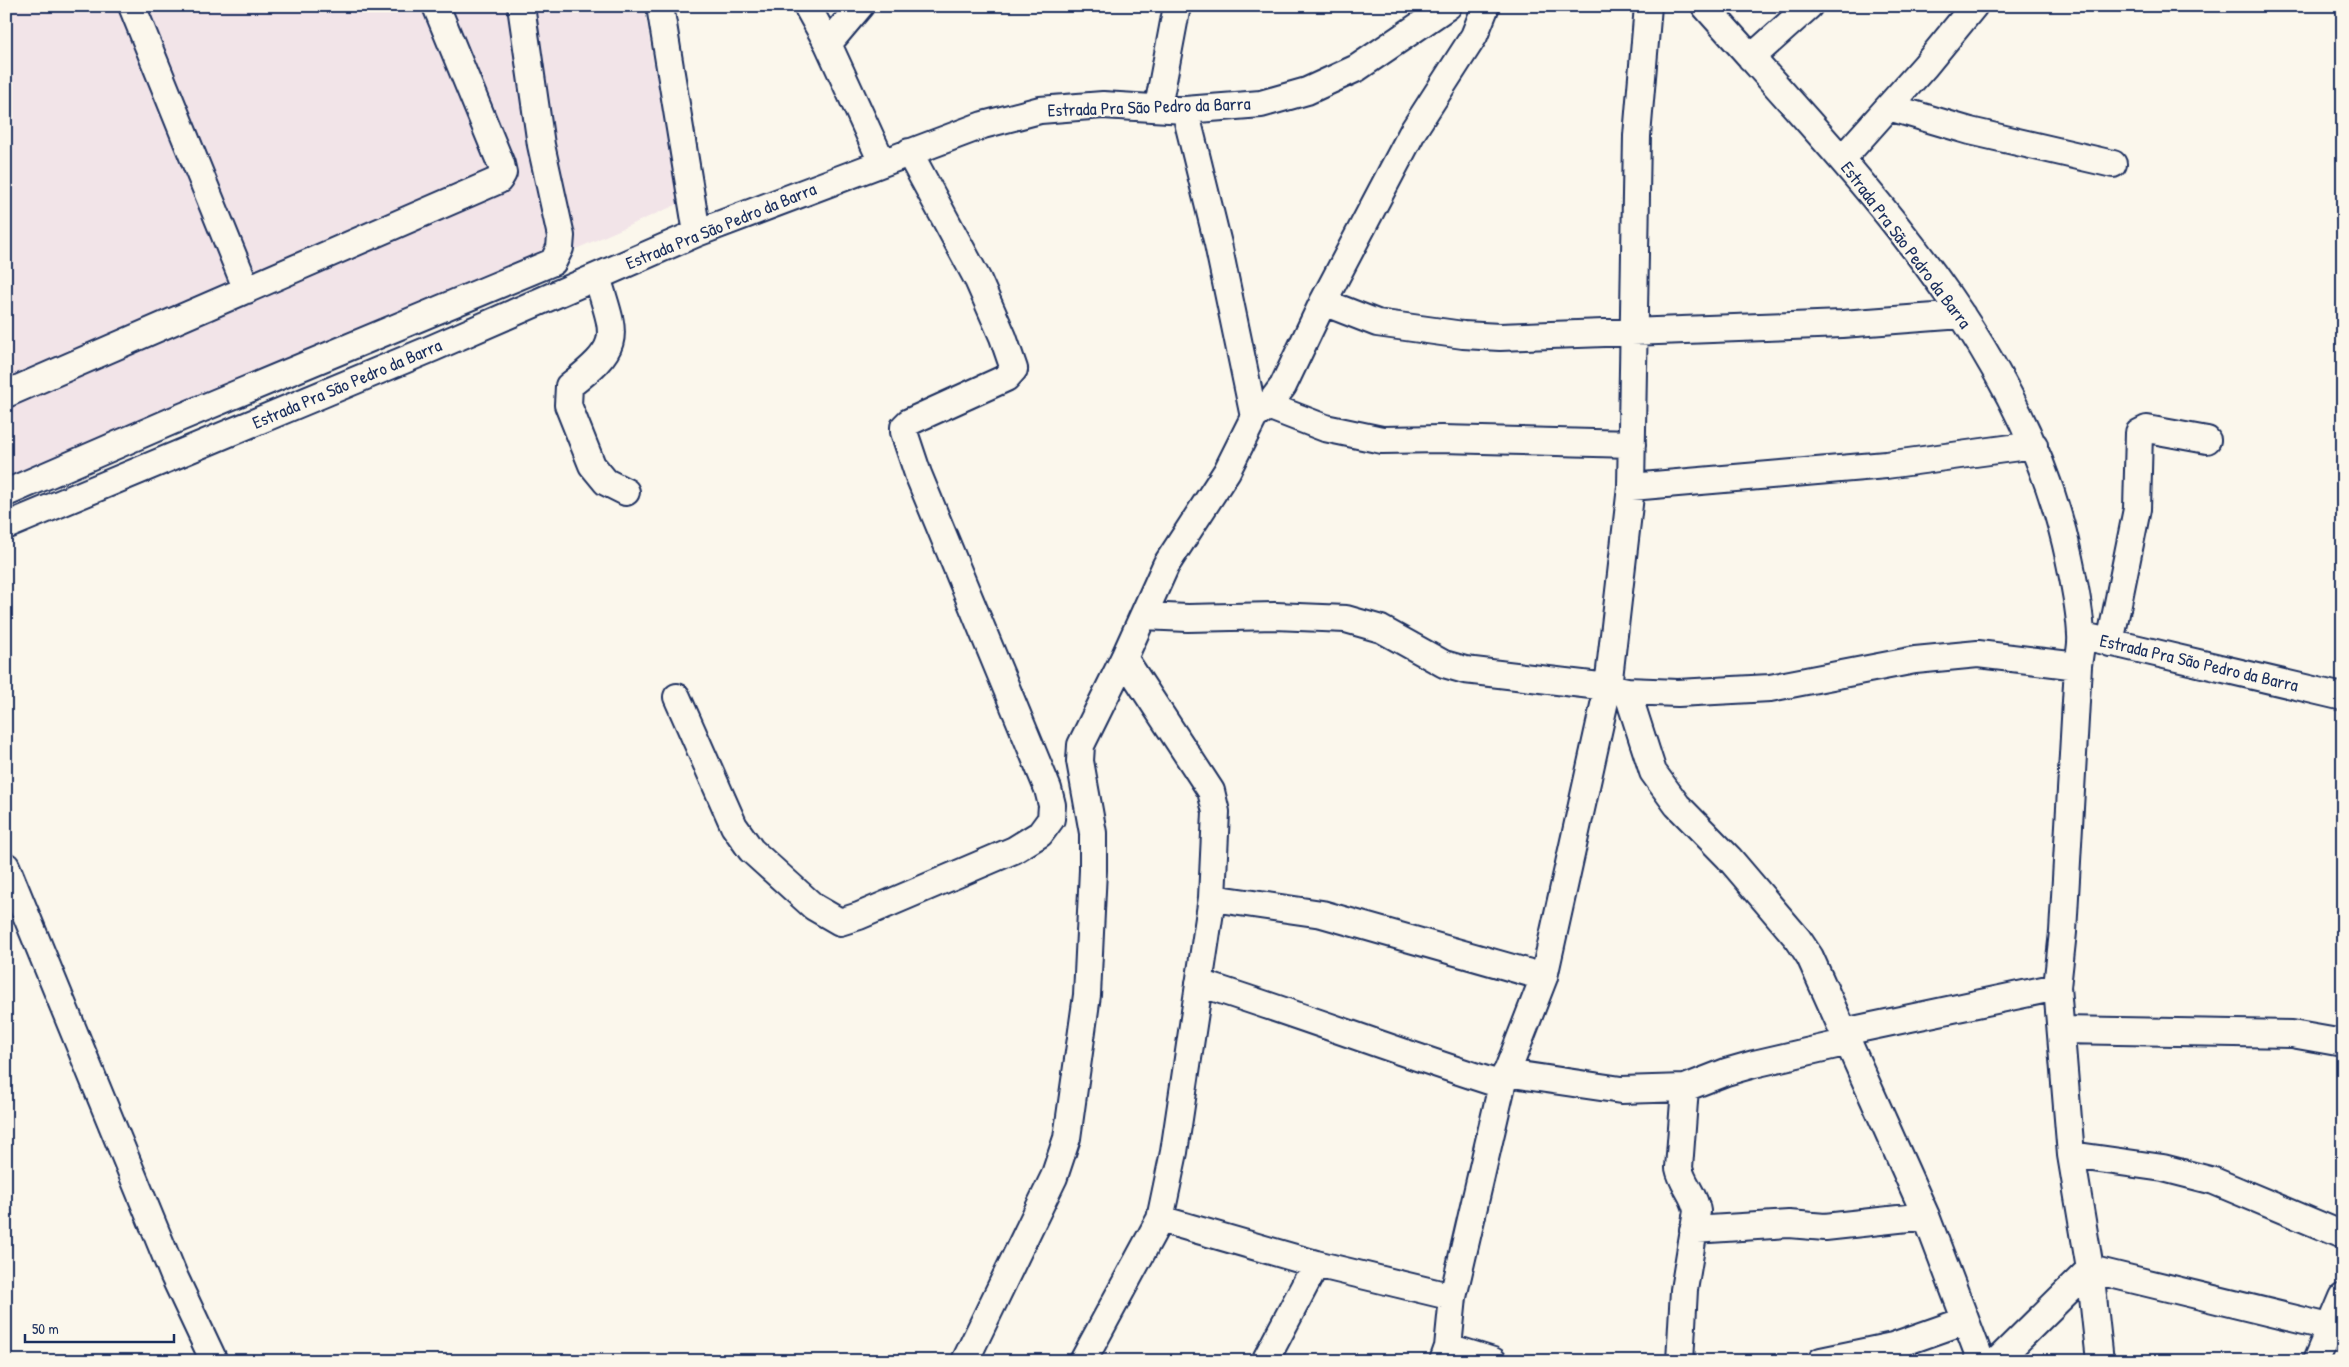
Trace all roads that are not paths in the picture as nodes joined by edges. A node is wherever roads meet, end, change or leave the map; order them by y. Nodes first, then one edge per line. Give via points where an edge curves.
1 (132, 6) edge
2 (436, 6) edge
3 (521, 6) edge
4 (660, 6) edge
5 (807, 6) edge
6 (860, 6) edge
7 (1177, 6) edge
8 (1448, 6) edge
9 (1486, 6) edge
10 (1648, 6) edge
11 (1705, 6) edge
12 (1809, 6) edge
13 (1974, 6) edge
14 (828, 44) junction
15 (1751, 58) junction
16 (1158, 107) junction
17 (1889, 107) junction
18 (1185, 110) junction
19 (909, 152) junction
20 (1842, 159) junction
21 (882, 162) junction
22 (2113, 164) dead end
23 (697, 233) junction
24 (597, 277) junction
25 (247, 290) junction
26 (1323, 302) junction
27 (1962, 315) junction
28 (1634, 332) junction
29 (6, 394) edge
30 (1261, 412) junction
31 (2206, 440) dead end
32 (1632, 444) junction
33 (2034, 445) junction
34 (1632, 487) junction
35 (626, 492) dead end
36 (6, 494) edge
37 (6, 526) edge
38 (1142, 616) junction
39 (2082, 635) junction
40 (2110, 643) junction
41 (1124, 658) junction
42 (2078, 666) junction
43 (1617, 689) junction
44 (677, 697) dead end
45 (2343, 697) edge
46 (6, 866) edge
47 (1212, 898) junction
48 (1544, 976) junction
49 (1199, 983) junction
50 (2057, 987) junction
51 (2061, 1030) junction
52 (1847, 1037) junction
53 (2343, 1043) edge
54 (1504, 1079) junction
55 (1685, 1088) junction
56 (2071, 1155) junction
57 (1926, 1216) junction
58 (1160, 1219) junction
59 (1693, 1230) junction
60 (2343, 1235) edge
61 (1316, 1264) junction
62 (2090, 1269) junction
63 (1453, 1297) junction
64 (2343, 1297) edge
65 (1964, 1321) junction
66 (2336, 1330) edge
67 (1445, 1354) edge
68 (1995, 1360) edge
69 (214, 1361) edge
70 (965, 1361) edge
71 (1083, 1361) edge
72 (1265, 1361) edge
73 (1493, 1361) edge
74 (1680, 1361) edge
75 (1821, 1361) edge
76 (2100, 1361) edge
77 (2316, 1361) edge

1 - 25 street
2 - 25 street via 500,164 502,177
3 - 36 street via 541,146 561,236 560,248 553,262 181,417
4 - 23 street
5 - 14 street
6 - 14 street
7 - 16 street
8 - 18 street, Estrada Pra São Pedro da Barra via 1357,68 1307,91 1260,104
9 - 26 street via 1474,36 1413,131
10 - 28 street via 1637,136
11 - 15 street, Estrada Pra São Pedro da Barra
12 - 15 street
13 - 17 street
14 - 21 street
15 - 20 street, Estrada Pra São Pedro da Barra
16 - 18 street, Estrada Pra São Pedro da Barra
16 - 19 street, Estrada Pra São Pedro da Barra via 1103,105 1040,110 983,125
17 - 20 street
17 - 22 street via 1970,131
18 - 30 street
19 - 21 street, Estrada Pra São Pedro da Barra
19 - 44 street via 978,280 1014,369 1006,378 909,422 904,426 904,432 918,474 1048,789 1052,819 1040,834 1014,850 840,922 814,907 751,850 734,826
20 - 27 street, Estrada Pra São Pedro da Barra
21 - 23 street, Estrada Pra São Pedro da Barra
23 - 24 street, Estrada Pra São Pedro da Barra
24 - 35 street via 612,325 611,341 605,354 568,386 568,405 592,465 606,482
24 - 37 street, Estrada Pra São Pedro da Barra
25 - 29 street
26 - 28 street via 1377,323 1463,335 1500,337
26 - 30 street via 1283,386
27 - 28 street via 1842,324
27 - 33 street, Estrada Pra São Pedro da Barra
28 - 32 street
30 - 32 street via 1382,440
30 - 38 street via 1166,565
31 - 40 street via 2147,429 2139,433 2138,509
32 - 34 street
33 - 34 street via 1876,466
33 - 39 street, Estrada Pra São Pedro da Barra via 2051,488 2064,536
34 - 43 street
38 - 41 street
38 - 43 street via 1346,619 1381,629 1421,653 1458,668
39 - 40 street, Estrada Pra São Pedro da Barra
39 - 42 street
40 - 45 street, Estrada Pra São Pedro da Barra
41 - 47 street via 1210,791 1216,812
41 - 70 street via 1081,745 1080,761 1093,833 1093,870 1086,995 1067,1138 1054,1177
42 - 43 street via 1968,654 1915,660 1770,688 1678,693
42 - 50 street
43 - 48 street
43 - 52 street via 1653,772 1677,805 1729,858 1798,939 1810,956
46 - 69 street via 174,1276
47 - 48 street via 1322,914
47 - 49 street
48 - 54 street
49 - 54 street via 1292,1012 1428,1062
49 - 58 street via 1174,1152
50 - 51 street
50 - 52 street
51 - 53 street via 2292,1034
51 - 56 street
52 - 55 street via 1726,1072
52 - 57 street
54 - 55 street via 1610,1089
54 - 63 street
55 - 59 street via 1679,1168 1696,1201
56 - 60 street via 2163,1168 2214,1181
56 - 62 street
57 - 59 street via 1826,1227 1789,1224
57 - 65 street
58 - 61 street
58 - 71 street
59 - 74 street via 1684,1290
61 - 63 street
61 - 72 street
62 - 66 street
62 - 68 street
62 - 76 street
63 - 67 street
64 - 66 street
65 - 68 street
65 - 75 street via 1893,1346
66 - 77 street
67 - 73 street

